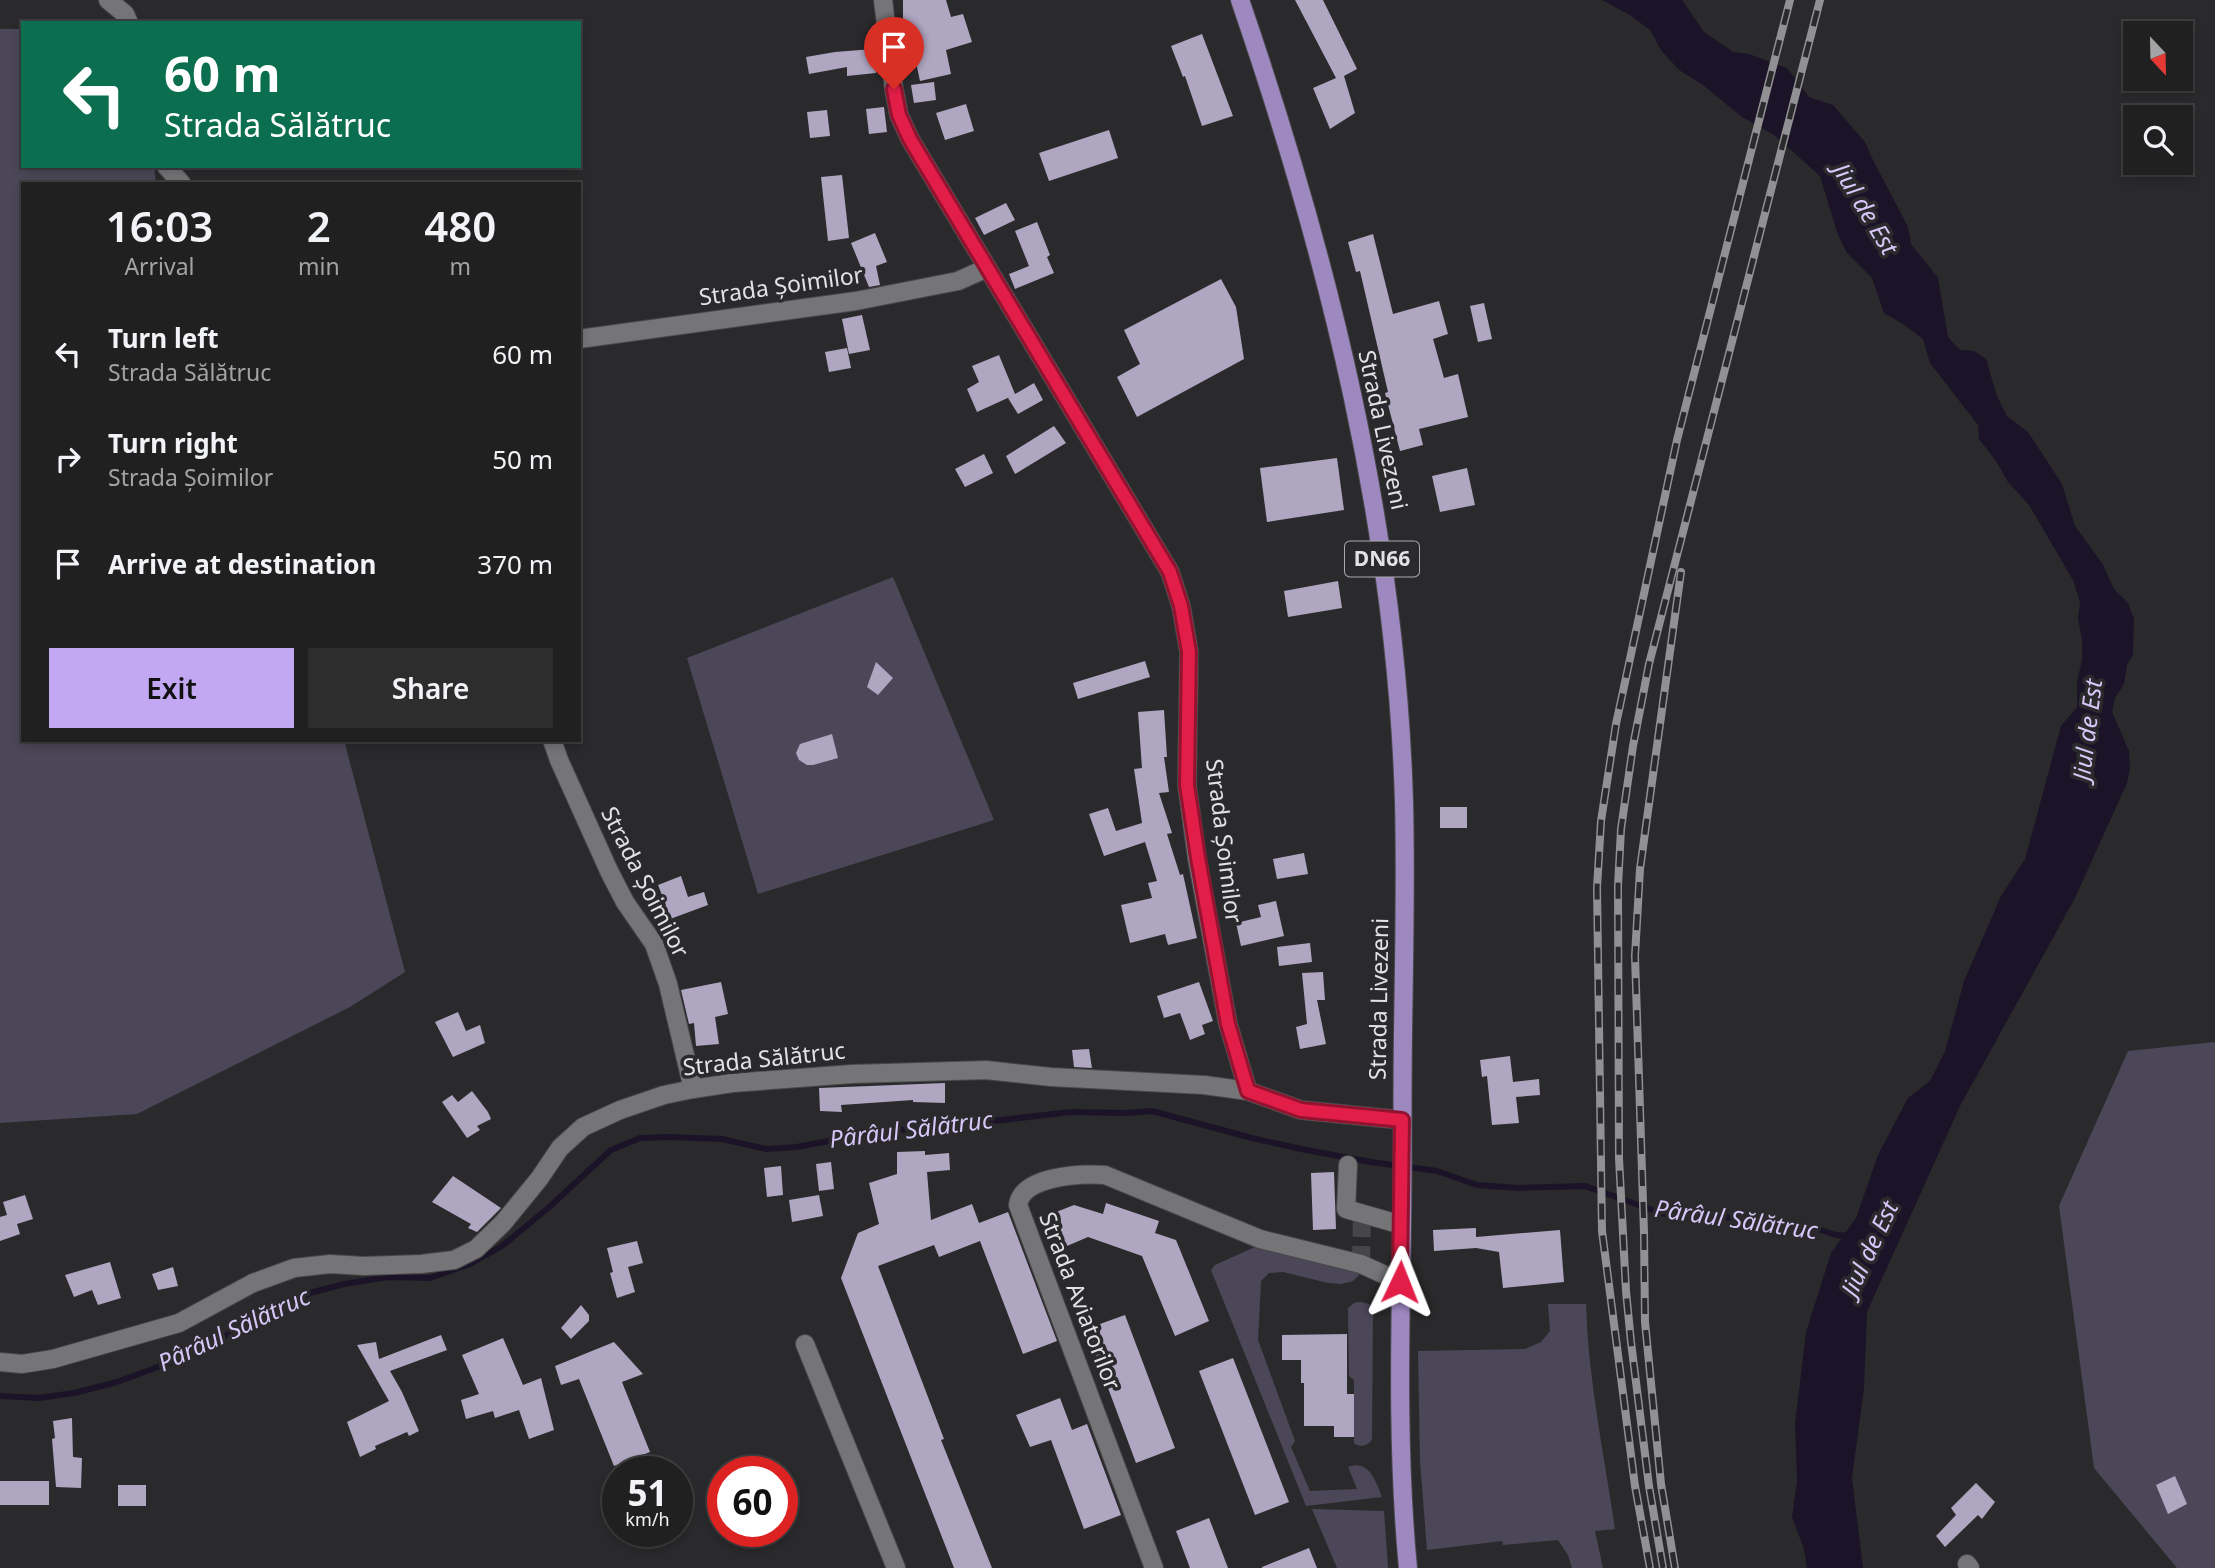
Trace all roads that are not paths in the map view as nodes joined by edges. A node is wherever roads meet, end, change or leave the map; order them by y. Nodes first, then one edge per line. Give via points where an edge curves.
1 (108, 0) edge
2 (883, 0) edge
3 (1240, 0) edge
4 (128, 21) edge
5 (168, 168) edge
6 (180, 182) edge
7 (987, 268) junction
8 (581, 339) edge
9 (553, 742) edge
10 (693, 1089) junction
11 (1248, 1091) junction
12 (1402, 1128) junction
13 (1348, 1165) dead end
14 (1402, 1216) junction
15 (1400, 1282) junction
16 (805, 1344) dead end
17 (0, 1362) edge
18 (896, 1568) edge
19 (1154, 1568) edge
20 (1408, 1568) edge

1 - 4 street
2 - 7 street, Strada Șoimilor via 899,115
3 - 12 main road, Strada Livezeni / DN66 via 1324,274 1380,540 1398,698 1404,803
5 - 6 street
7 - 8 street, Strada Șoimilor via 958,281 856,301
7 - 11 street, Strada Șoimilor via 1170,572 1181,606 1189,652 1187,785 1228,1024
9 - 10 street, Strada Șoimilor via 609,871 654,944
10 - 11 street, Strada Sălătruc via 852,1074 986,1070
10 - 17 street, Strada Sălătruc via 631,1106 583,1127 561,1147 503,1223 476,1249 454,1260 294,1268 253,1283 179,1322 53,1359
11 - 12 street, Strada Sălătruc via 1301,1110
12 - 14 main road, DN66
13 - 14 street via 1346,1209
14 - 15 main road, DN66
15 - 19 street, Strada Aviatorilor via 1361,1264 1260,1239 1105,1175 1066,1176 1025,1189 1017,1205
15 - 20 main road, DN66 via 1401,1474
16 - 18 street

